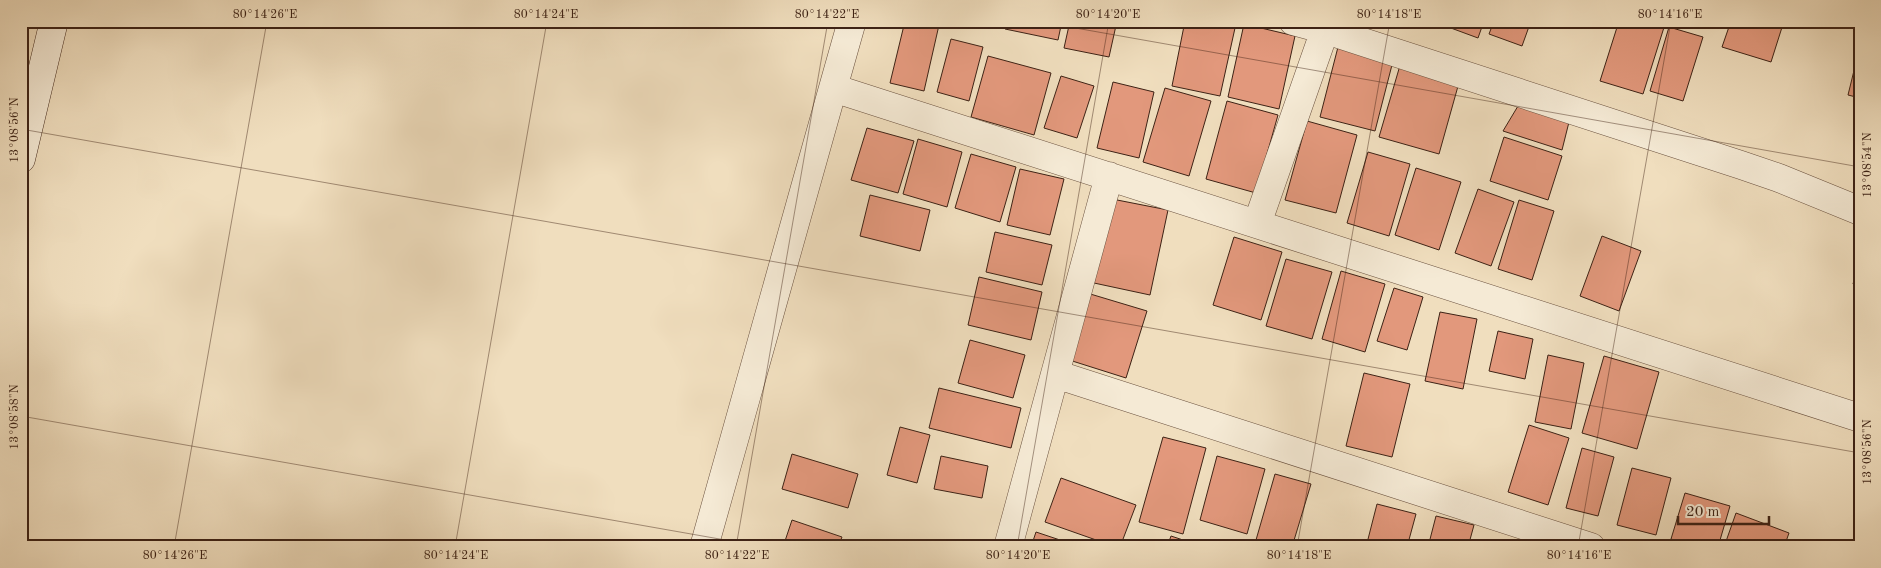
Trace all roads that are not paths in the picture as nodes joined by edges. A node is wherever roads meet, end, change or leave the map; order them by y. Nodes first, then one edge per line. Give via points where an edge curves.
1 (54, 21) edge
2 (852, 21) edge
3 (1293, 21) edge
4 (1327, 26) edge
5 (833, 88) junction
6 (21, 160) edge
7 (1109, 176) junction
8 (1860, 211) edge
9 (1257, 224) junction
10 (1056, 374) junction
11 (1860, 418) edge
12 (704, 547) edge
13 (1008, 547) edge
14 (1591, 547) edge

1 - 6 street
2 - 5 street
3 - 4 street
4 - 8 street via 1741,164
4 - 9 street
5 - 7 street
5 - 12 street
7 - 9 street
7 - 10 street
9 - 11 street
10 - 13 street
10 - 14 street

